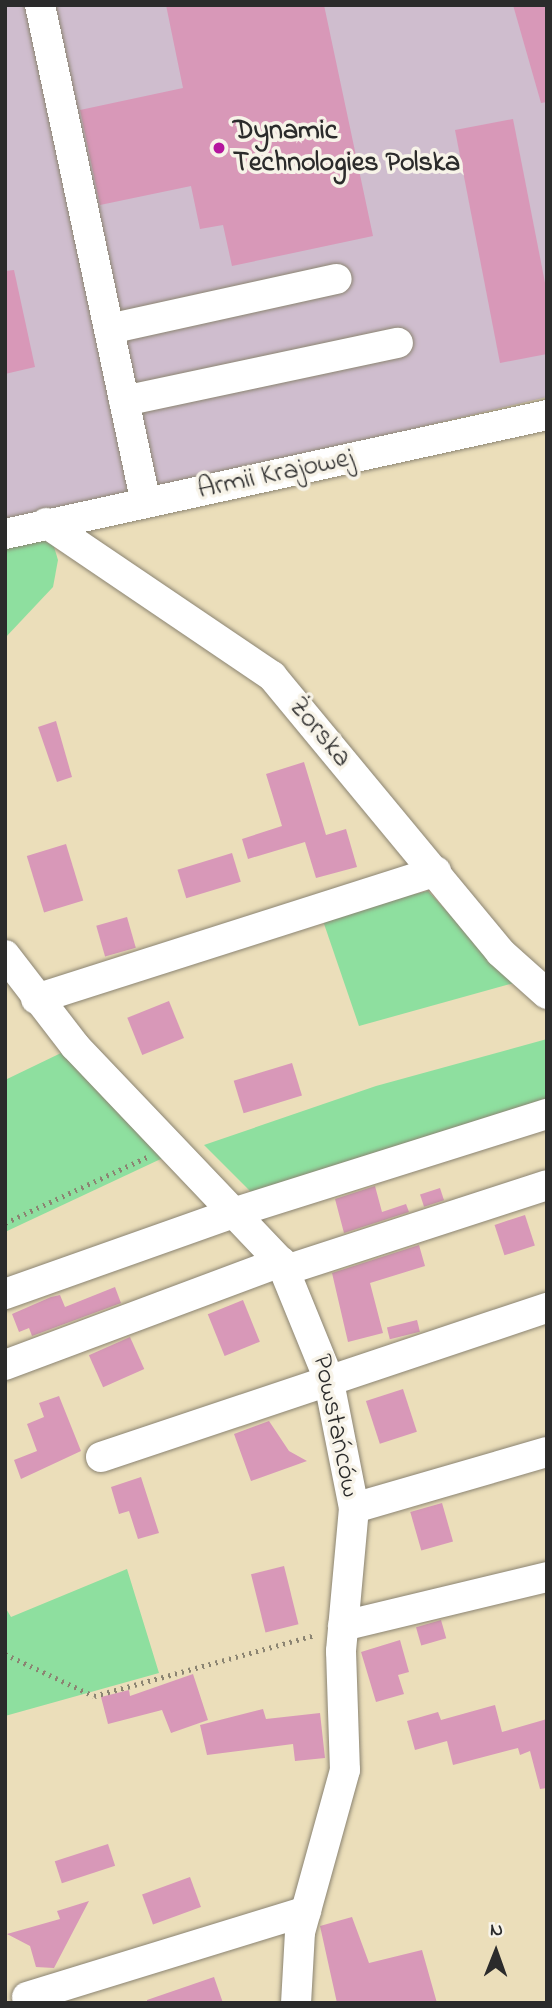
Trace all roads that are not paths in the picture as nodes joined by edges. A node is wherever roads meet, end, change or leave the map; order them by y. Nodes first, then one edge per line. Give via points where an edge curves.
1 (40, 5) edge
2 (337, 279) dead end
3 (108, 329) junction
4 (398, 343) dead end
5 (124, 401) junction
6 (547, 415) edge
7 (145, 499) junction
8 (46, 523) junction
9 (5, 534) edge
10 (436, 872) junction
11 (5, 955) edge
12 (547, 994) edge
13 (36, 999) junction
14 (547, 1114) edge
15 (547, 1185) edge
16 (239, 1210) junction
17 (284, 1266) junction
18 (5, 1294) edge
19 (547, 1308) edge
20 (5, 1364) edge
21 (328, 1377) junction
22 (547, 1452) edge
23 (101, 1457) dead end
24 (354, 1508) junction
25 (547, 1577) edge
26 (344, 1626) junction
27 (306, 1911) junction
28 (27, 1997) dead end
29 (296, 2003) edge

1 - 3 street
2 - 3 street
3 - 5 street
4 - 5 street
5 - 7 street
6 - 7 street, Armii Krajowej
7 - 8 street, Armii Krajowej
8 - 9 street, Armii Krajowej
8 - 10 street, Żorska via 272,676
10 - 12 street, Żorska via 500,951
10 - 13 street
11 - 13 street, Powstańców
13 - 16 street, Powstańców
14 - 16 street
15 - 17 street
16 - 17 street, Powstańców
16 - 18 street
17 - 20 street
17 - 21 street, Powstańców
19 - 21 street
21 - 23 street
21 - 24 street, Powstańców
22 - 24 street
24 - 26 street, Powstańców
25 - 26 street
26 - 27 street, Powstańców via 345,1770
27 - 28 street
27 - 29 street, Powstańców

